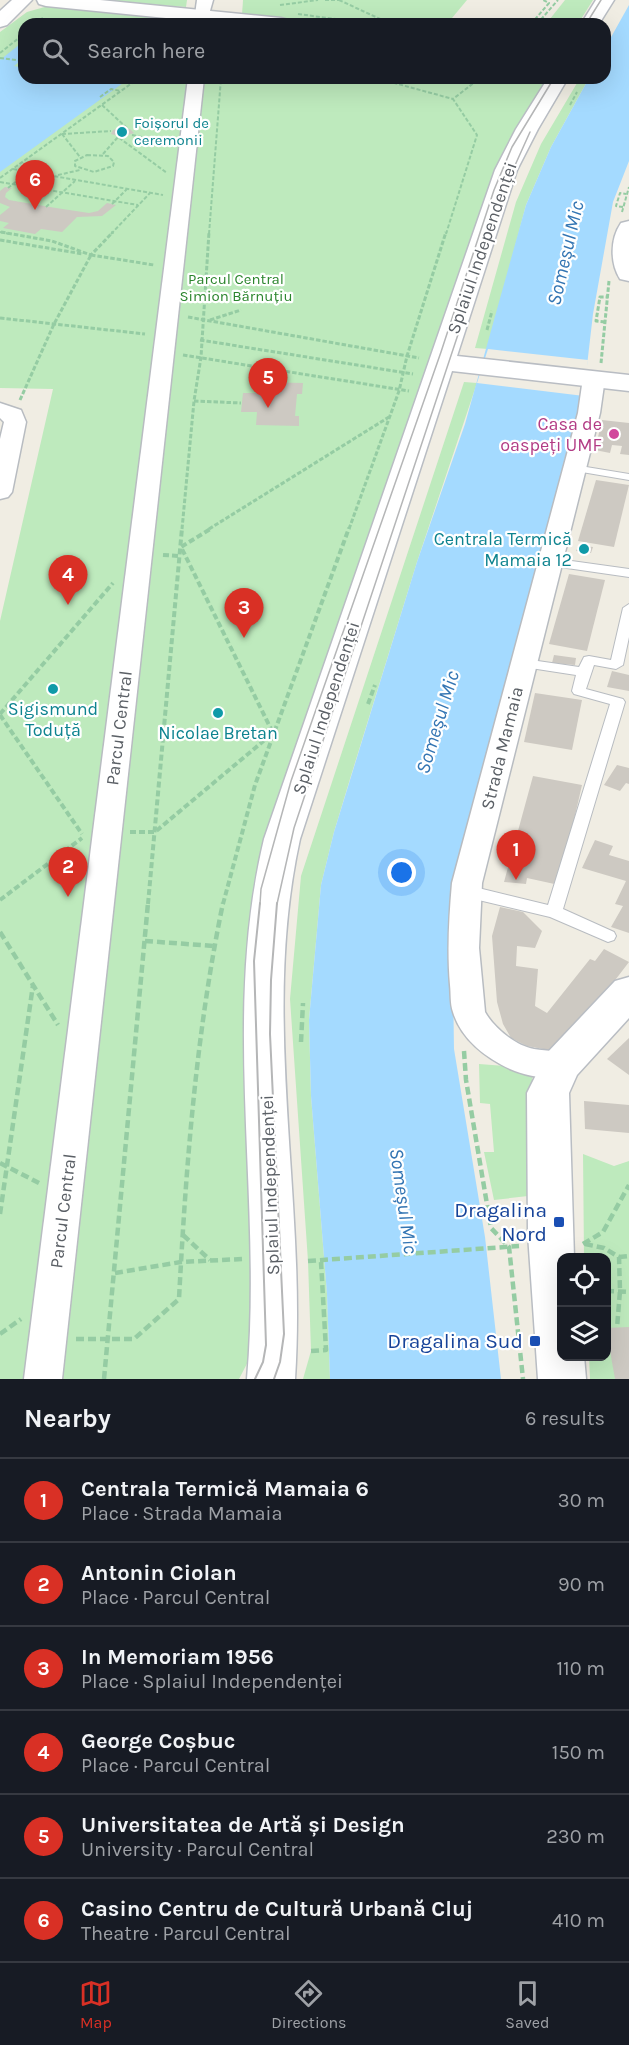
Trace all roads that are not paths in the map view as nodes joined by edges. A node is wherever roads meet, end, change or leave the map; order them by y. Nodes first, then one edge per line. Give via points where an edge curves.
1 (23, 0) edge
2 (46, 0) edge
3 (605, 0) edge
4 (204, 15) edge
5 (267, 18) edge
6 (594, 18) edge
7 (0, 21) edge
8 (190, 84) edge
9 (554, 84) edge
10 (626, 217) edge
11 (620, 273) edge
12 (444, 362) junction
13 (592, 374) junction
14 (629, 383) edge
15 (7, 413) edge
16 (574, 468) junction
17 (629, 477) edge
18 (0, 492) edge
19 (550, 562) junction
20 (629, 573) edge
21 (629, 609) edge
22 (524, 663) junction
23 (584, 672) junction
24 (466, 891) junction
25 (554, 912) junction
26 (608, 936) dead end
27 (629, 992) edge
28 (561, 1065) junction
29 (280, 1370) edge
30 (43, 1379) edge
31 (561, 1379) edge

1 - 7 main road
2 - 4 main road
3 - 6 main road
4 - 5 main road
8 - 30 street, Parcul Central
9 - 12 main road, Splaiul Independenței via 506,170
10 - 11 main road
12 - 13 main road
12 - 29 main road, Splaiul Independenței via 273,875 263,957 262,1009
13 - 14 main road
13 - 16 street, Strada Mamaia via 589,413
15 - 18 street via 15,422
16 - 17 lane
16 - 19 street, Strada Mamaia
19 - 20 lane
19 - 22 street, Strada Mamaia
21 - 23 lane via 616,665 589,660
22 - 23 lane
22 - 24 street, Strada Mamaia
23 - 25 lane via 579,691 618,702
24 - 25 lane
24 - 28 street, Strada Mamaia via 463,948 469,1012 477,1027 501,1050 528,1062
25 - 26 lane
27 - 28 main road
28 - 31 main road via 548,1093 547,1130

